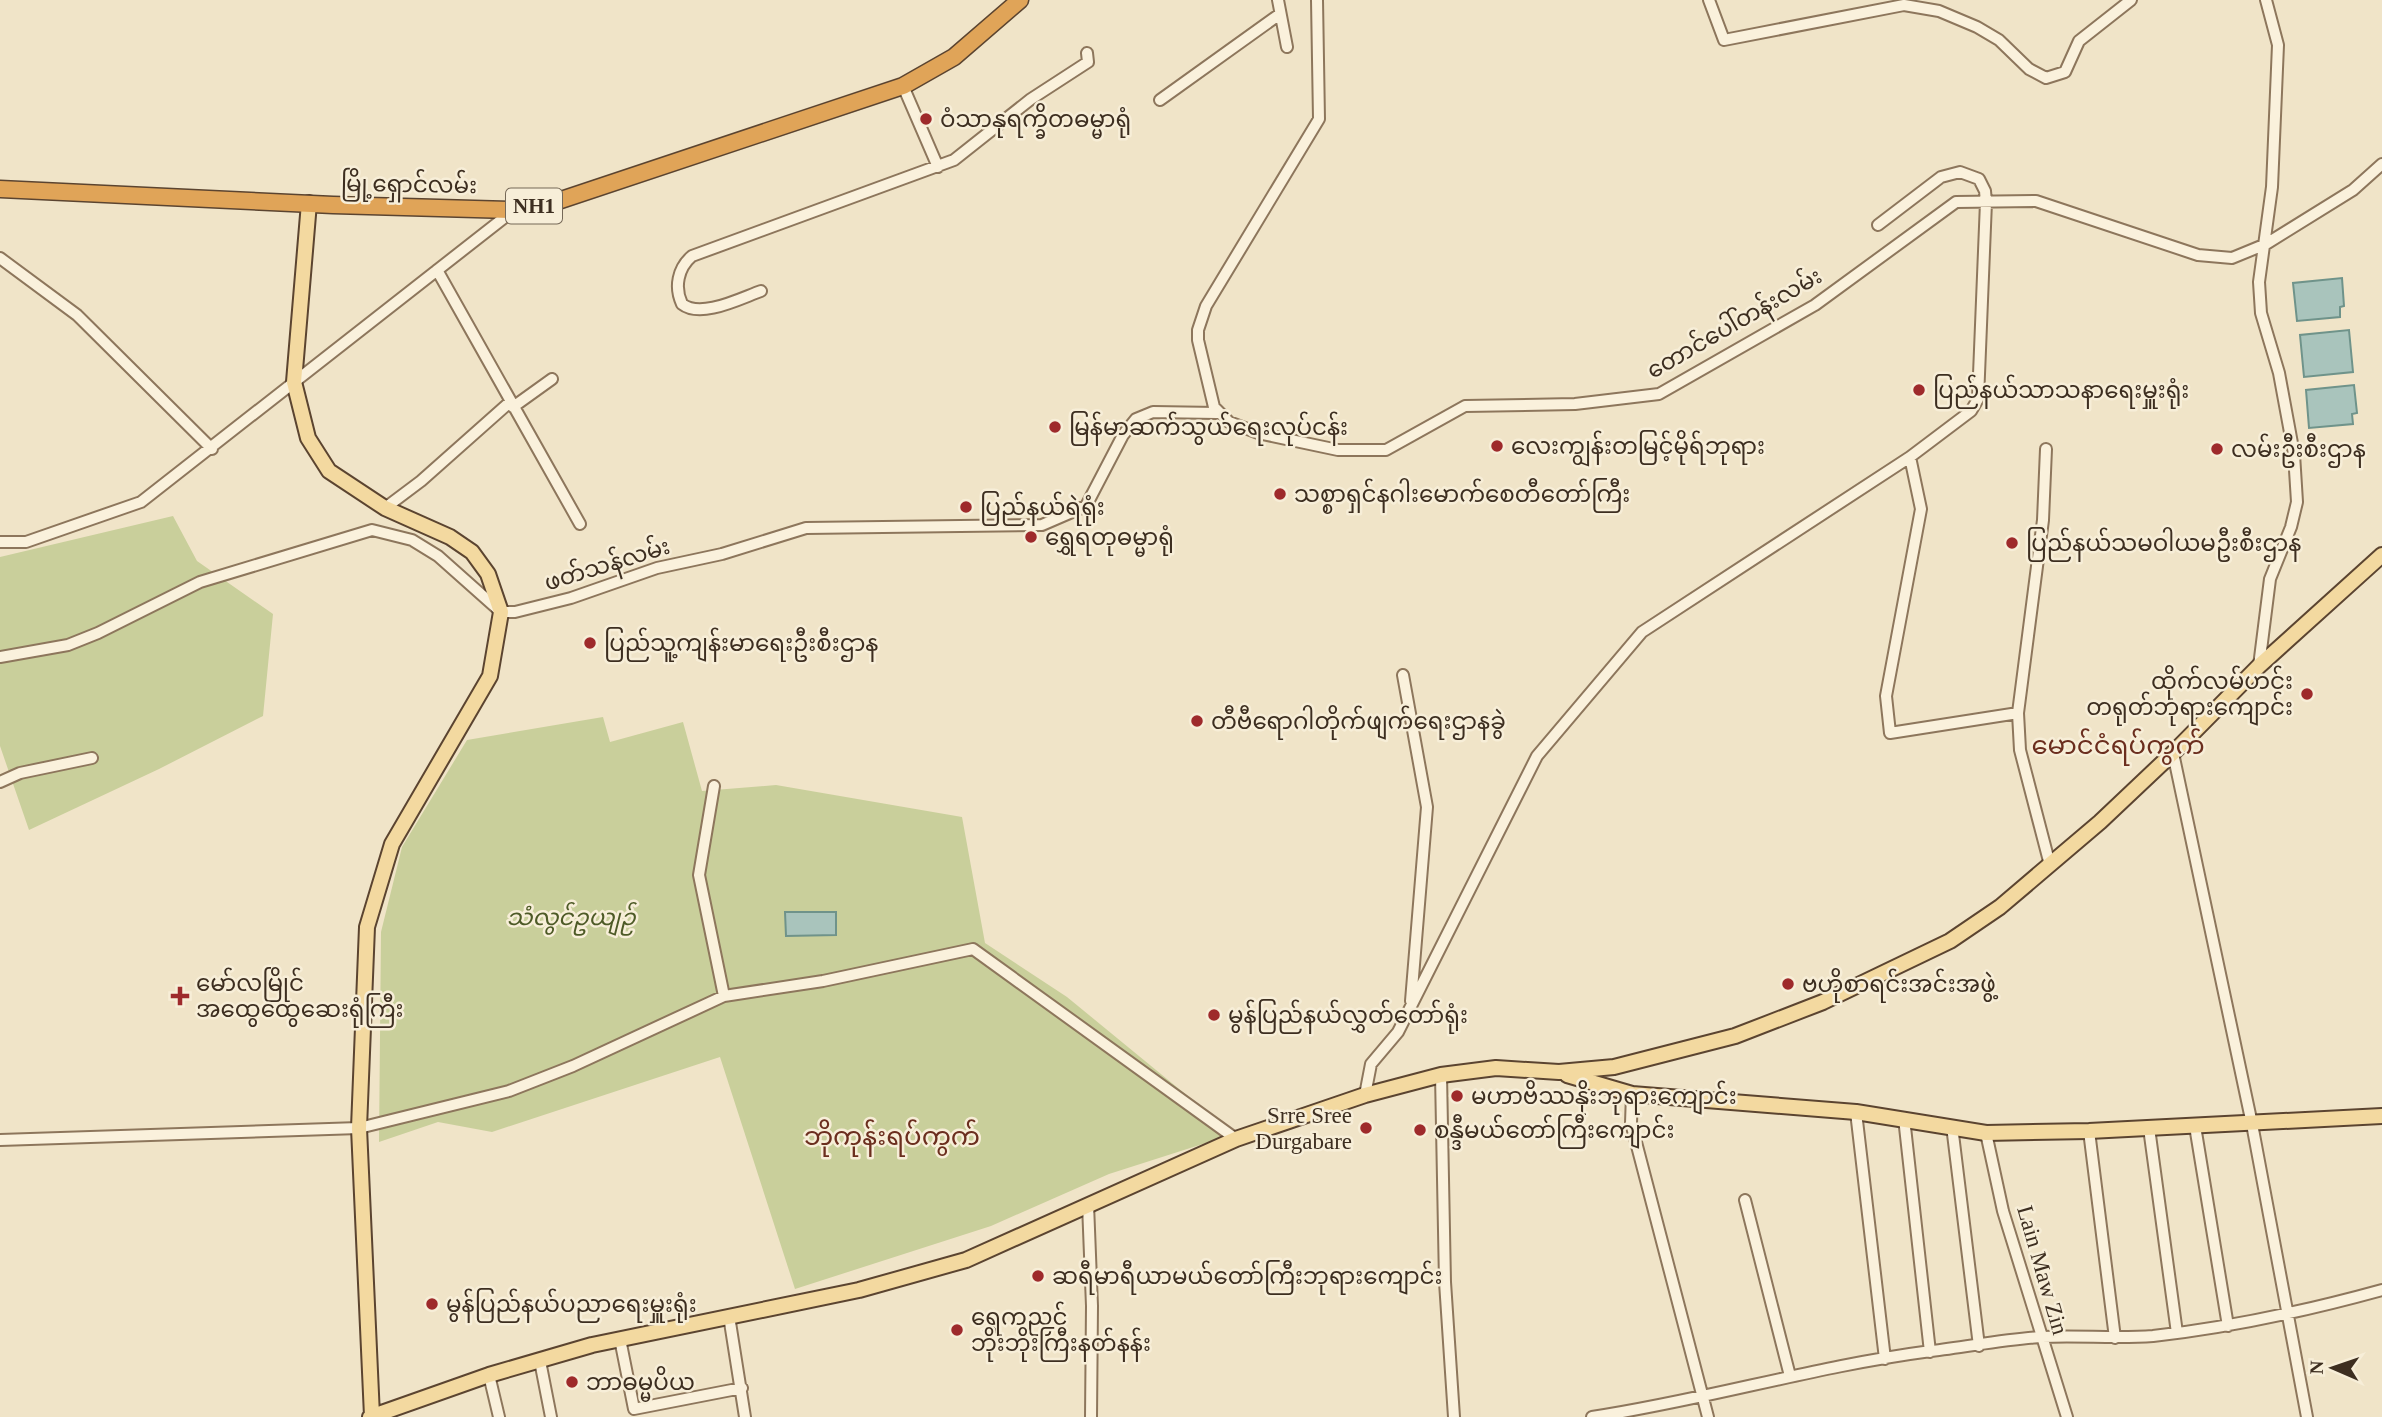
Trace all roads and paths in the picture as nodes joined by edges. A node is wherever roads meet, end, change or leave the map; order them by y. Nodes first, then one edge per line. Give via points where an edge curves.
1 (1020, 0) edge
2 (1278, 0) edge
3 (1317, 0) edge
4 (1709, 0) edge
5 (2131, 0) edge
6 (2266, 0) edge
7 (1280, 14) junction
8 (1287, 47) dead end
9 (1087, 53) dead end
10 (903, 86) junction
11 (1160, 100) dead end
12 (2382, 164) edge
13 (938, 167) junction
14 (0, 189) edge
15 (1986, 202) junction
16 (309, 204) junction
17 (514, 210) junction
18 (1878, 225) dead end
19 (2266, 244) junction
20 (0, 258) edge
21 (438, 270) junction
22 (761, 291) dead end
23 (552, 379) dead end
24 (294, 382) junction
25 (512, 404) junction
26 (1217, 413) junction
27 (212, 449) junction
28 (2046, 449) dead end
29 (1910, 457) junction
30 (384, 508) junction
31 (580, 524) dead end
32 (0, 541) edge
33 (2382, 555) edge
34 (501, 612) junction
35 (0, 657) edge
36 (2259, 666) junction
37 (1403, 675) dead end
38 (2018, 713) junction
39 (2174, 753) junction
40 (92, 758) dead end
41 (0, 782) edge
42 (715, 786) dead end
43 (2050, 865) junction
44 (724, 996) junction
45 (1411, 1003) junction
46 (1559, 1072) junction
47 (1441, 1075) junction
48 (1632, 1094) junction
49 (1365, 1095) junction
50 (1856, 1112) junction
51 (2382, 1116) edge
52 (1904, 1118) junction
53 (2252, 1124) junction
54 (1952, 1126) junction
55 (2195, 1126) junction
56 (359, 1128) junction
57 (2149, 1128) junction
58 (2089, 1131) junction
59 (1986, 1133) junction
60 (1236, 1139) junction
61 (0, 1140) edge
62 (1745, 1200) dead end
63 (1088, 1204) junction
64 (2382, 1290) edge
65 (729, 1316) junction
66 (2288, 1316) junction
67 (2228, 1326) junction
68 (2177, 1333) junction
69 (2041, 1338) junction
70 (2115, 1338) junction
71 (620, 1339) junction
72 (1979, 1346) junction
73 (1930, 1352) junction
74 (1885, 1359) junction
75 (540, 1361) junction
76 (489, 1375) junction
77 (1790, 1376) junction
78 (742, 1388) junction
79 (1703, 1397) junction
80 (371, 1417) edge
81 (499, 1417) edge
82 (551, 1417) edge
83 (745, 1417) edge
84 (1091, 1417) edge
85 (1454, 1417) edge
86 (1592, 1417) edge
87 (1708, 1417) edge
88 (2067, 1417) edge
89 (2307, 1417) edge

1 - 10 highway, မြို့ရှောင်လမ်း / NH1 via 954,57
2 - 7 street
3 - 26 street via 1319,119 1213,294 1198,330 1199,354
4 - 5 street via 1724,40 1904,5 1939,10 1999,40 2029,69 2046,78 2065,72 2079,41
6 - 19 street via 2278,45
7 - 8 street
7 - 11 street
9 - 13 street via 1088,62
10 - 13 street
10 - 17 highway, မြို့ရှောင်လမ်း / NH1 via 680,163 552,203
12 - 19 street, တောင်ပေါ်တန်းလမ်း via 2353,190
13 - 22 street via 692,256 682,267 677,288 682,304 692,309
14 - 16 highway, မြို့ရှောင်လမ်း / NH1
15 - 18 street via 1979,178 1960,172 1941,177
15 - 19 street, တောင်ပေါ်တန်းလမ်း via 2036,201 2198,255 2232,258
15 - 26 street, တောင်ပေါ်တန်းလမ်း via 1956,202 1815,305 1659,394 1575,404 1465,405 1385,450 1338,450 1258,433
15 - 29 street via 1978,399 1971,411
16 - 17 highway, မြို့ရှောင်လမ်း / NH1
16 - 24 main road
17 - 21 street
19 - 36 street via 2259,282 2261,313 2294,454 2297,502 2270,579
20 - 27 street via 77,315
21 - 24 street
21 - 25 street
23 - 25 street
24 - 27 street
24 - 30 main road via 308,438 329,471
25 - 30 street
25 - 31 street
26 - 34 street, ဖတ်သန်လမ်း via 1153,412 1136,419 1086,506 1042,525 806,528 657,568 571,598
27 - 32 street via 141,502 26,542
28 - 38 street via 2043,520
29 - 38 street via 1921,509 1886,696 1890,733
29 - 45 street via 1642,632 1537,756
30 - 34 main road via 450,537 472,552 488,574
33 - 36 main road
34 - 35 street via 438,556 412,540 372,530 200,582 68,645
34 - 56 main road via 490,676 392,844 367,927
36 - 39 main road
37 - 45 street via 1427,807
38 - 43 street via 2020,751
39 - 43 main road
39 - 53 street
40 - 41 street via 20,773
42 - 44 street via 699,875
43 - 46 main road via 1950,941 1823,1002 1710,1042 1614,1067
44 - 56 street via 509,1091
44 - 60 street via 823,981 973,949
45 - 49 street via 1398,1032 1371,1064
46 - 47 main road via 1496,1068
46 - 48 main road
47 - 49 main road
47 - 85 street via 1445,1282
48 - 50 main road
48 - 79 street via 1631,1123
49 - 60 main road
50 - 52 main road
50 - 74 street
51 - 53 main road
52 - 54 main road
52 - 73 street
53 - 55 main road
53 - 66 street
54 - 59 main road
54 - 72 street
55 - 57 main road
55 - 67 street
56 - 61 street
56 - 80 main road
57 - 58 main road
57 - 68 street
58 - 59 main road
58 - 70 street
59 - 69 street, Lain Maw Zin via 2003,1211
60 - 63 main road
62 - 77 street
63 - 65 main road via 967,1260 859,1290
63 - 84 street
64 - 66 street
65 - 71 main road
65 - 78 street
66 - 67 street
66 - 89 street
67 - 68 street
68 - 70 street
69 - 70 street
69 - 72 street
69 - 88 street, Lain Maw Zin
71 - 75 main road
71 - 78 street via 634,1409
72 - 73 street
73 - 74 street
74 - 77 street
75 - 76 main road
75 - 82 street
76 - 80 main road
76 - 81 street
77 - 79 street
78 - 83 street
79 - 86 street
79 - 87 street

